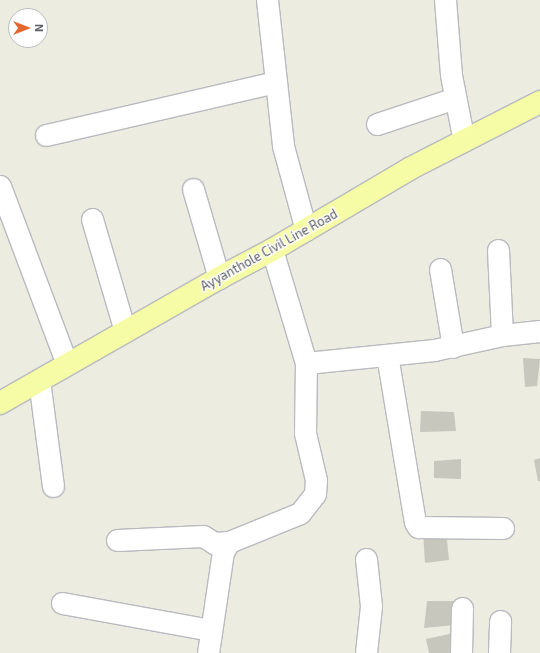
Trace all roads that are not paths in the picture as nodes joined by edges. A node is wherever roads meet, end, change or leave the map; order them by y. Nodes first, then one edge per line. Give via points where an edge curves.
1 (267, 0) edge
2 (445, 0) edge
3 (275, 82) junction
4 (455, 98) junction
5 (540, 102) edge
6 (377, 124) dead end
7 (46, 135) dead end
8 (464, 141) junction
9 (0, 186) edge
10 (193, 189) dead end
11 (92, 218) dead end
12 (306, 230) junction
13 (272, 250) junction
14 (498, 250) dead end
15 (440, 269) dead end
16 (219, 278) junction
17 (125, 331) junction
18 (540, 331) edge
19 (502, 335) junction
20 (453, 347) junction
21 (387, 355) junction
22 (306, 363) junction
23 (67, 364) junction
24 (39, 380) junction
25 (0, 403) edge
26 (52, 486) dead end
27 (504, 528) dead end
28 (117, 540) dead end
29 (229, 542) junction
30 (366, 559) dead end
31 (62, 603) dead end
32 (462, 608) dead end
33 (500, 622) dead end
34 (211, 630) junction
35 (208, 653) edge
36 (366, 653) edge
37 (461, 653) edge
38 (499, 653) edge

1 - 3 street
2 - 4 street
3 - 7 street
3 - 12 street via 283,146
4 - 6 street
4 - 8 street
5 - 8 main road, Ayyanthole Civil Line Road
8 - 12 main road, Ayyanthole Civil Line Road
9 - 23 street
10 - 16 street
11 - 17 street
12 - 13 main road, Ayyanthole Civil Line Road
13 - 16 main road, Ayyanthole Civil Line Road
13 - 22 street
14 - 19 street
15 - 20 street
16 - 17 main road, Ayyanthole Civil Line Road
17 - 23 main road, Ayyanthole Civil Line Road
18 - 19 street
19 - 20 street
20 - 21 street
21 - 22 street
21 - 27 street via 415,522 418,527
22 - 29 street via 305,433 316,480 315,494 300,513
23 - 24 main road, Ayyanthole Civil Line Road
24 - 25 main road, Ayyanthole Civil Line Road
24 - 26 street
28 - 29 street via 203,536 214,543
29 - 34 street via 223,552
30 - 36 street via 371,606
31 - 34 street
32 - 37 street
33 - 38 street
34 - 35 street

